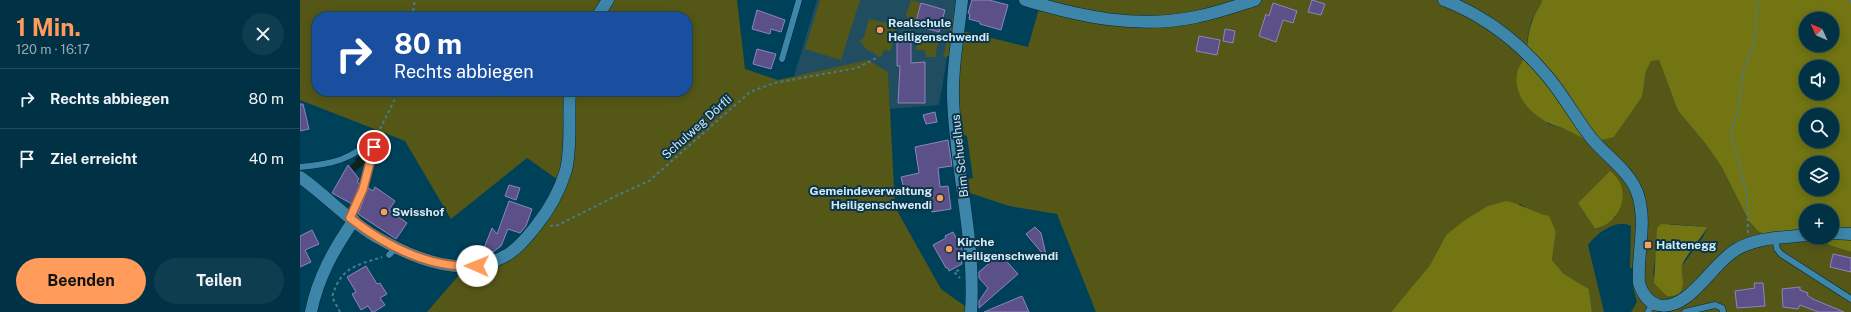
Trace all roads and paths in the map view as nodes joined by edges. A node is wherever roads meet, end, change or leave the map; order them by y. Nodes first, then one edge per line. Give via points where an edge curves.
1 (415, 0) edge
2 (608, 0) edge
3 (799, 0) edge
4 (962, 0) edge
5 (1025, 0) edge
6 (1255, 0) edge
7 (1444, 0) edge
8 (1758, 0) edge
9 (1851, 0) edge
10 (1851, 4) edge
11 (413, 12) edge
12 (600, 12) edge
13 (878, 57) dead end
14 (782, 59) dead end
15 (397, 96) edge
16 (570, 96) edge
17 (377, 136) junction
18 (300, 167) edge
19 (300, 178) edge
20 (352, 219) junction
21 (535, 228) junction
22 (1839, 234) edge
23 (1851, 234) edge
24 (1799, 236) edge
25 (1775, 238) junction
26 (1748, 244) junction
27 (392, 251) junction
28 (1851, 299) edge
29 (1660, 308) edge
30 (974, 310) edge
31 (311, 312) edge
32 (340, 312) edge
33 (1685, 312) edge
34 (1723, 312) edge

1 - 11 path
2 - 12 street
3 - 14 lane
4 - 30 street, Bim Schuelhus via 954,62 953,98 972,264
5 - 6 street via 1107,20 1140,23 1197,17
7 - 29 street via 1484,19 1524,50 1549,77 1591,138 1630,178 1641,205 1639,283 1645,296
8 - 26 path via 1754,43 1744,68 1737,114 1731,134 1747,195
9 - 10 path
13 - 21 path, Schulweg Dörfli via 857,68 774,83 750,92 650,181 558,226
15 - 17 path
16 - 21 street via 569,145 565,170 555,197
17 - 18 lane via 342,160
17 - 20 lane
19 - 20 street
20 - 27 street
20 - 31 street via 326,265
21 - 27 street via 505,257 477,266 440,263
22 - 23 street
24 - 25 street
25 - 26 street
25 - 28 lane via 1781,254
26 - 29 street via 1725,257 1683,301
27 - 32 path via 353,266 340,277 332,297
33 - 34 lane via 1715,305

